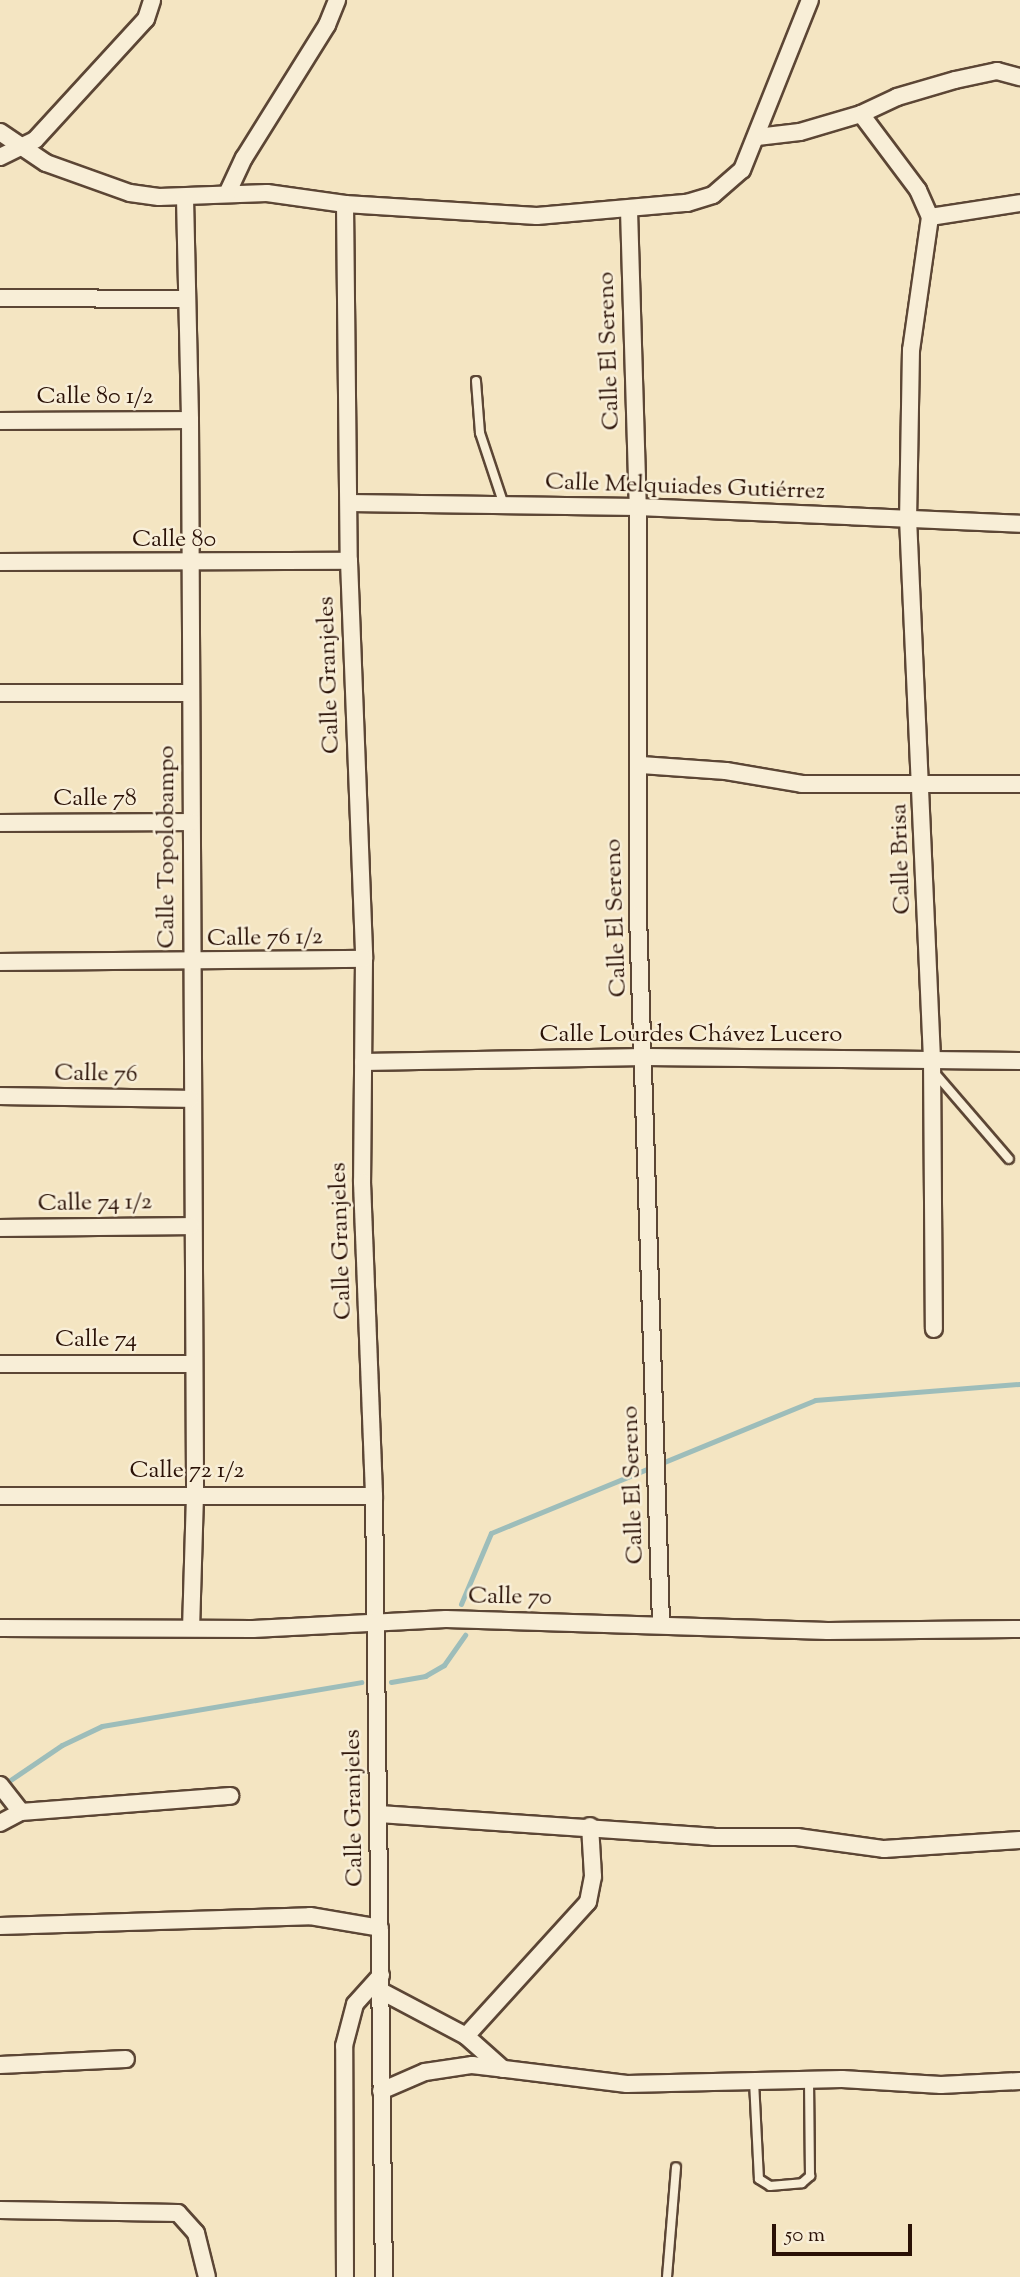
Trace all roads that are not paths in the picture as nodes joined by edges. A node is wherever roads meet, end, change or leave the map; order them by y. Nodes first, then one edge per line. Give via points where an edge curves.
1 (152, 0) edge
2 (337, 0) edge
3 (810, 0) edge
4 (1020, 77) edge
5 (861, 114) junction
6 (0, 132) edge
7 (757, 137) junction
8 (22, 150) junction
9 (0, 157) edge
10 (227, 194) junction
11 (184, 198) junction
12 (1020, 203) edge
13 (345, 204) junction
14 (629, 210) junction
15 (930, 217) junction
16 (0, 298) edge
17 (187, 299) junction
18 (476, 381) dead end
19 (190, 420) junction
20 (0, 421) edge
21 (349, 503) junction
22 (504, 505) junction
23 (638, 507) junction
24 (908, 518) junction
25 (1020, 524) edge
26 (349, 561) junction
27 (0, 562) edge
28 (191, 564) junction
29 (0, 693) edge
30 (190, 693) junction
31 (641, 765) junction
32 (1020, 784) edge
33 (922, 786) junction
34 (191, 822) junction
35 (0, 823) edge
36 (364, 959) junction
37 (0, 962) edge
38 (191, 964) junction
39 (645, 1057) junction
40 (1020, 1061) edge
41 (363, 1062) junction
42 (932, 1064) junction
43 (0, 1096) edge
44 (190, 1099) junction
45 (1009, 1159) dead end
46 (191, 1226) junction
47 (0, 1228) edge
48 (934, 1329) dead end
49 (0, 1364) edge
50 (191, 1364) junction
51 (195, 1495) junction
52 (0, 1496) edge
53 (374, 1496) junction
54 (374, 1623) junction
55 (661, 1625) junction
56 (191, 1627) junction
57 (0, 1628) edge
58 (1020, 1629) edge
59 (6, 1790) edge
60 (230, 1796) dead end
61 (21, 1812) junction
62 (379, 1814) junction
63 (0, 1823) edge
64 (590, 1826) junction
65 (1020, 1840) edge
66 (0, 1926) edge
67 (380, 1928) junction
68 (381, 1983) junction
69 (466, 2036) junction
70 (126, 2059) dead end
71 (0, 2065) edge
72 (503, 2069) junction
73 (809, 2080) junction
74 (754, 2081) junction
75 (1020, 2081) edge
76 (381, 2091) junction
77 (676, 2167) dead end
78 (0, 2210) edge
79 (207, 2277) edge
80 (345, 2277) edge
81 (384, 2277) edge
82 (667, 2277) edge

1 - 8 street via 146,19
2 - 10 street via 327,25 244,158
3 - 7 street
4 - 5 street via 997,71 966,78 897,97
5 - 7 street via 800,132
5 - 15 street via 918,190
6 - 8 street
7 - 14 street via 742,170 713,195
8 - 9 street
8 - 11 street via 130,193
10 - 11 street
10 - 13 street via 299,196
11 - 17 street, Calle Topolobampo
12 - 15 street
13 - 14 street via 537,216
13 - 21 street, Calle Granjeles
14 - 23 street, Calle El Sereno
15 - 24 street, Calle Brisa via 909,387
16 - 17 street
17 - 19 street, Calle Topolobampo
18 - 22 lane via 480,433
19 - 20 street, Calle 80 1/2
19 - 28 street, Calle Topolobampo
21 - 22 street, Calle Melquiades Gutiérrez
21 - 26 street, Calle Granjeles
22 - 23 street, Calle Melquiades Gutiérrez
23 - 24 street, Calle Melquiades Gutiérrez
23 - 31 street, Calle El Sereno
24 - 25 street, Calle Melquiades Gutiérrez
24 - 33 street, Calle Brisa
26 - 28 street, Calle 80
26 - 36 street, Calle Granjeles
27 - 28 street, Calle 80
28 - 30 street, Calle Topolobampo
29 - 30 street
30 - 34 street, Calle Topolobampo
31 - 33 street via 726,771 802,784
31 - 39 street, Calle El Sereno via 636,842
32 - 33 street
33 - 42 street, Calle Brisa
34 - 35 street, Calle 78
34 - 38 street, Calle Topolobampo
36 - 38 street, Calle 76 1/2
36 - 41 street, Calle Granjeles
37 - 38 street, Calle 76 1/2
38 - 44 street, Calle Topolobampo
39 - 41 street, Calle Lourdes Chávez Lucero
39 - 42 street, Calle Lourdes Chávez Lucero
39 - 55 street, Calle El Sereno
40 - 42 street, Calle Lourdes Chávez Lucero
41 - 53 street, Calle Granjeles via 364,1256
42 - 45 lane
42 - 48 street, Calle Brisa
43 - 44 street, Calle 76
44 - 46 street, Calle Topolobampo
46 - 47 street, Calle 74 1/2
46 - 50 street, Calle Topolobampo
49 - 50 street, Calle 74
50 - 51 street, Calle Topolobampo
51 - 52 street, Calle 72 1/2
51 - 53 street, Calle 72 1/2
51 - 56 street, Calle Topolobampo
53 - 54 street, Calle Granjeles
54 - 55 street, Calle 70 via 446,1619
54 - 56 street, Calle 70
54 - 62 street, Calle Granjeles
55 - 58 street, Calle 70 via 828,1631
56 - 57 street, Calle 70
59 - 61 street
60 - 61 street
61 - 63 street
62 - 64 street
62 - 67 street, Calle Granjeles
64 - 65 street via 713,1837 796,1837 884,1849
64 - 69 street via 593,1876 588,1902
66 - 67 street via 310,1916
67 - 68 street, Calle Granjeles
68 - 69 street
68 - 76 street, Calle Granjeles
68 - 80 street via 355,2004 346,2034
69 - 72 street
70 - 71 street
72 - 74 street via 605,2083
72 - 76 street via 444,2067
73 - 74 street
73 - 74 lane via 810,2176 802,2183 770,2186 759,2179
73 - 75 street via 941,2085
76 - 81 street, Calle Granjeles
77 - 82 lane
78 - 79 street via 178,2213 195,2233

